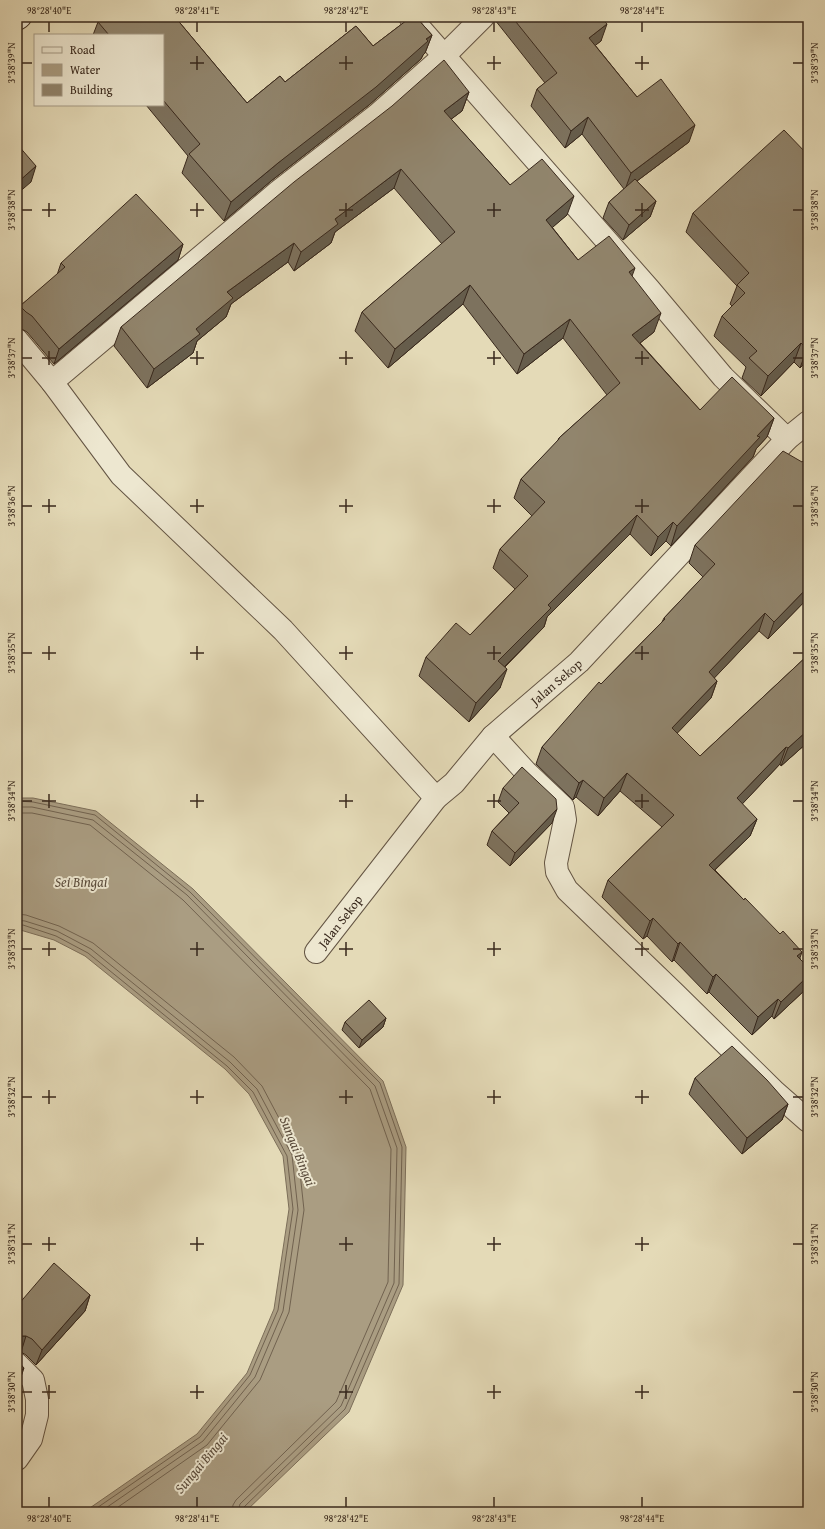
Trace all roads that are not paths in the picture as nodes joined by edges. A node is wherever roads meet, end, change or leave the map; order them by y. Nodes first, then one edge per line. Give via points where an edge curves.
1 (20, 17) edge
2 (410, 17) edge
3 (483, 17) edge
4 (17, 19) edge
5 (444, 56) junction
6 (17, 340) edge
7 (52, 382) junction
8 (808, 422) edge
9 (787, 440) junction
10 (493, 736) junction
11 (436, 798) junction
12 (316, 952) dead end
13 (808, 1121) edge
14 (17, 1364) edge
15 (17, 1459) edge

1 - 4 street
2 - 5 street
3 - 5 street
5 - 7 street via 377,115 279,191
5 - 9 street via 649,289 722,377
6 - 7 street
7 - 11 street via 121,475 283,630
8 - 9 street, Jalan Sekop
9 - 10 street, Jalan Sekop via 579,662
10 - 11 street, Jalan Sekop via 454,783
10 - 13 street via 563,807 565,820 556,863 557,872 566,890
11 - 12 street, Jalan Sekop
14 - 15 street via 33,1380 37,1415 31,1439

